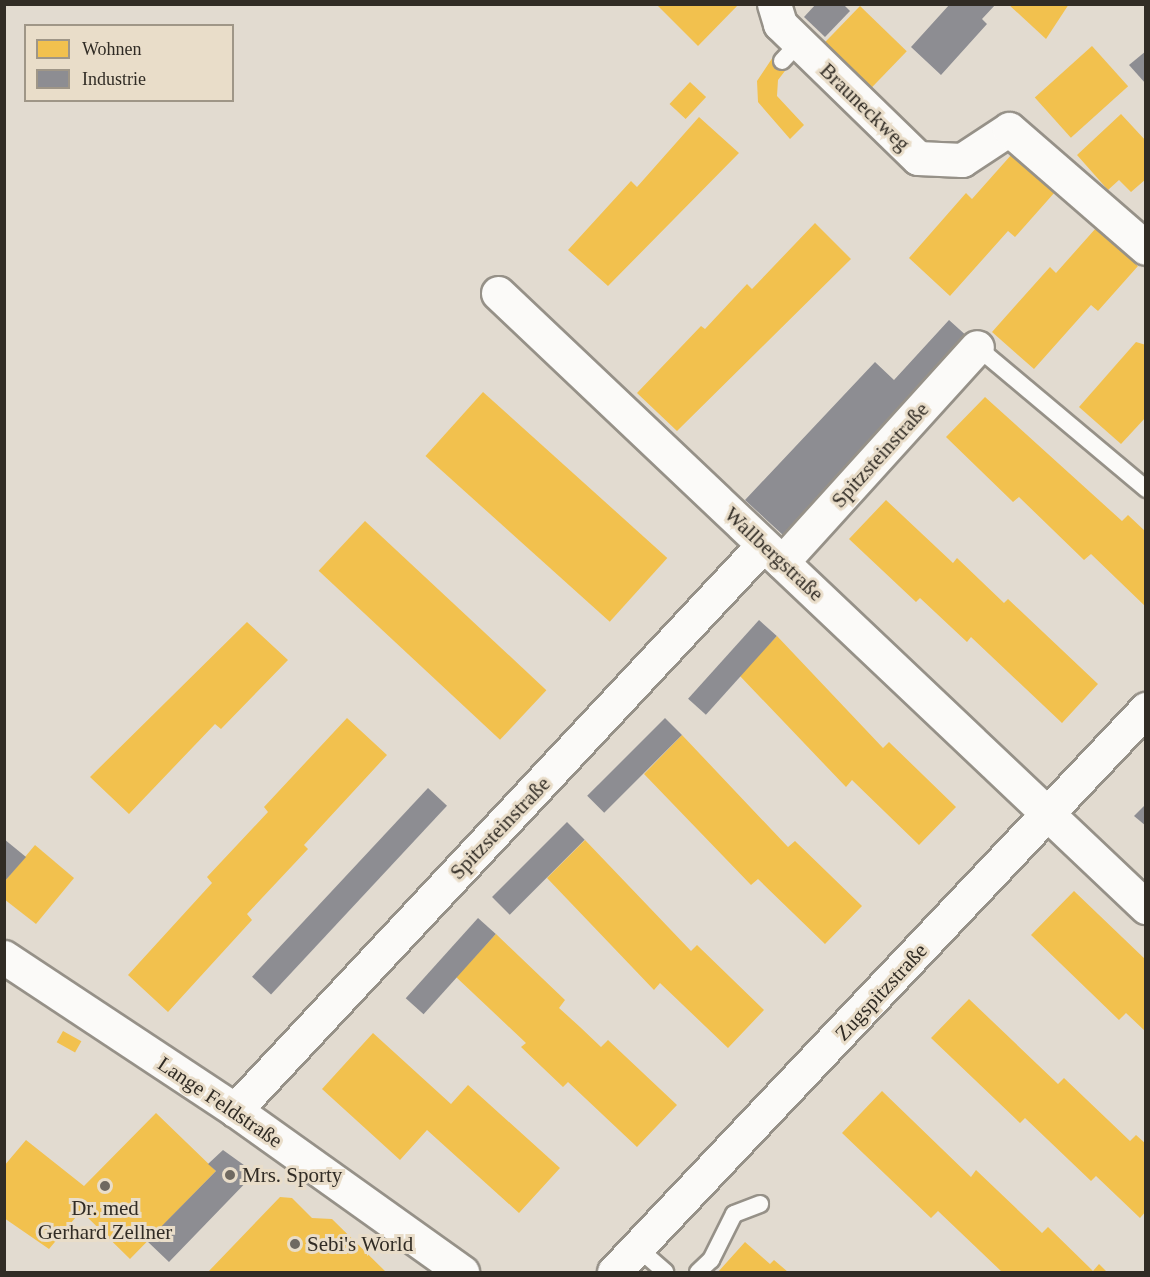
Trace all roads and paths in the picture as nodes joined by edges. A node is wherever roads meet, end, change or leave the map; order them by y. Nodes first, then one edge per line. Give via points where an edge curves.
1 (774, 4) edge
2 (1146, 248) edge
3 (498, 293) dead end
4 (977, 347) joint
5 (1146, 489) edge
6 (773, 553) junction
7 (1146, 709) edge
8 (1049, 815) junction
9 (1146, 907) edge
10 (4, 957) edge
11 (235, 1110) junction
12 (760, 1204) dead end
13 (639, 1249) junction
14 (462, 1272) edge
15 (614, 1272) edge
16 (664, 1272) edge
17 (698, 1272) edge

1 - 2 street, Brauneckweg via 790,52 918,158 962,160 1009,129
3 - 6 street, Wallbergstraße
4 - 5 lane
4 - 6 street, Spitzsteinstraße
6 - 8 street, Wallbergstraße
6 - 11 street, Spitzsteinstraße
7 - 8 street, Zugspitzstraße
8 - 9 street, Wallbergstraße
8 - 13 street, Zugspitzstraße
10 - 11 street, Lange Feldstraße
11 - 14 street, Lange Feldstraße
12 - 17 lane via 734,1214 711,1260
13 - 15 street, Zugspitzstraße
13 - 16 lane

